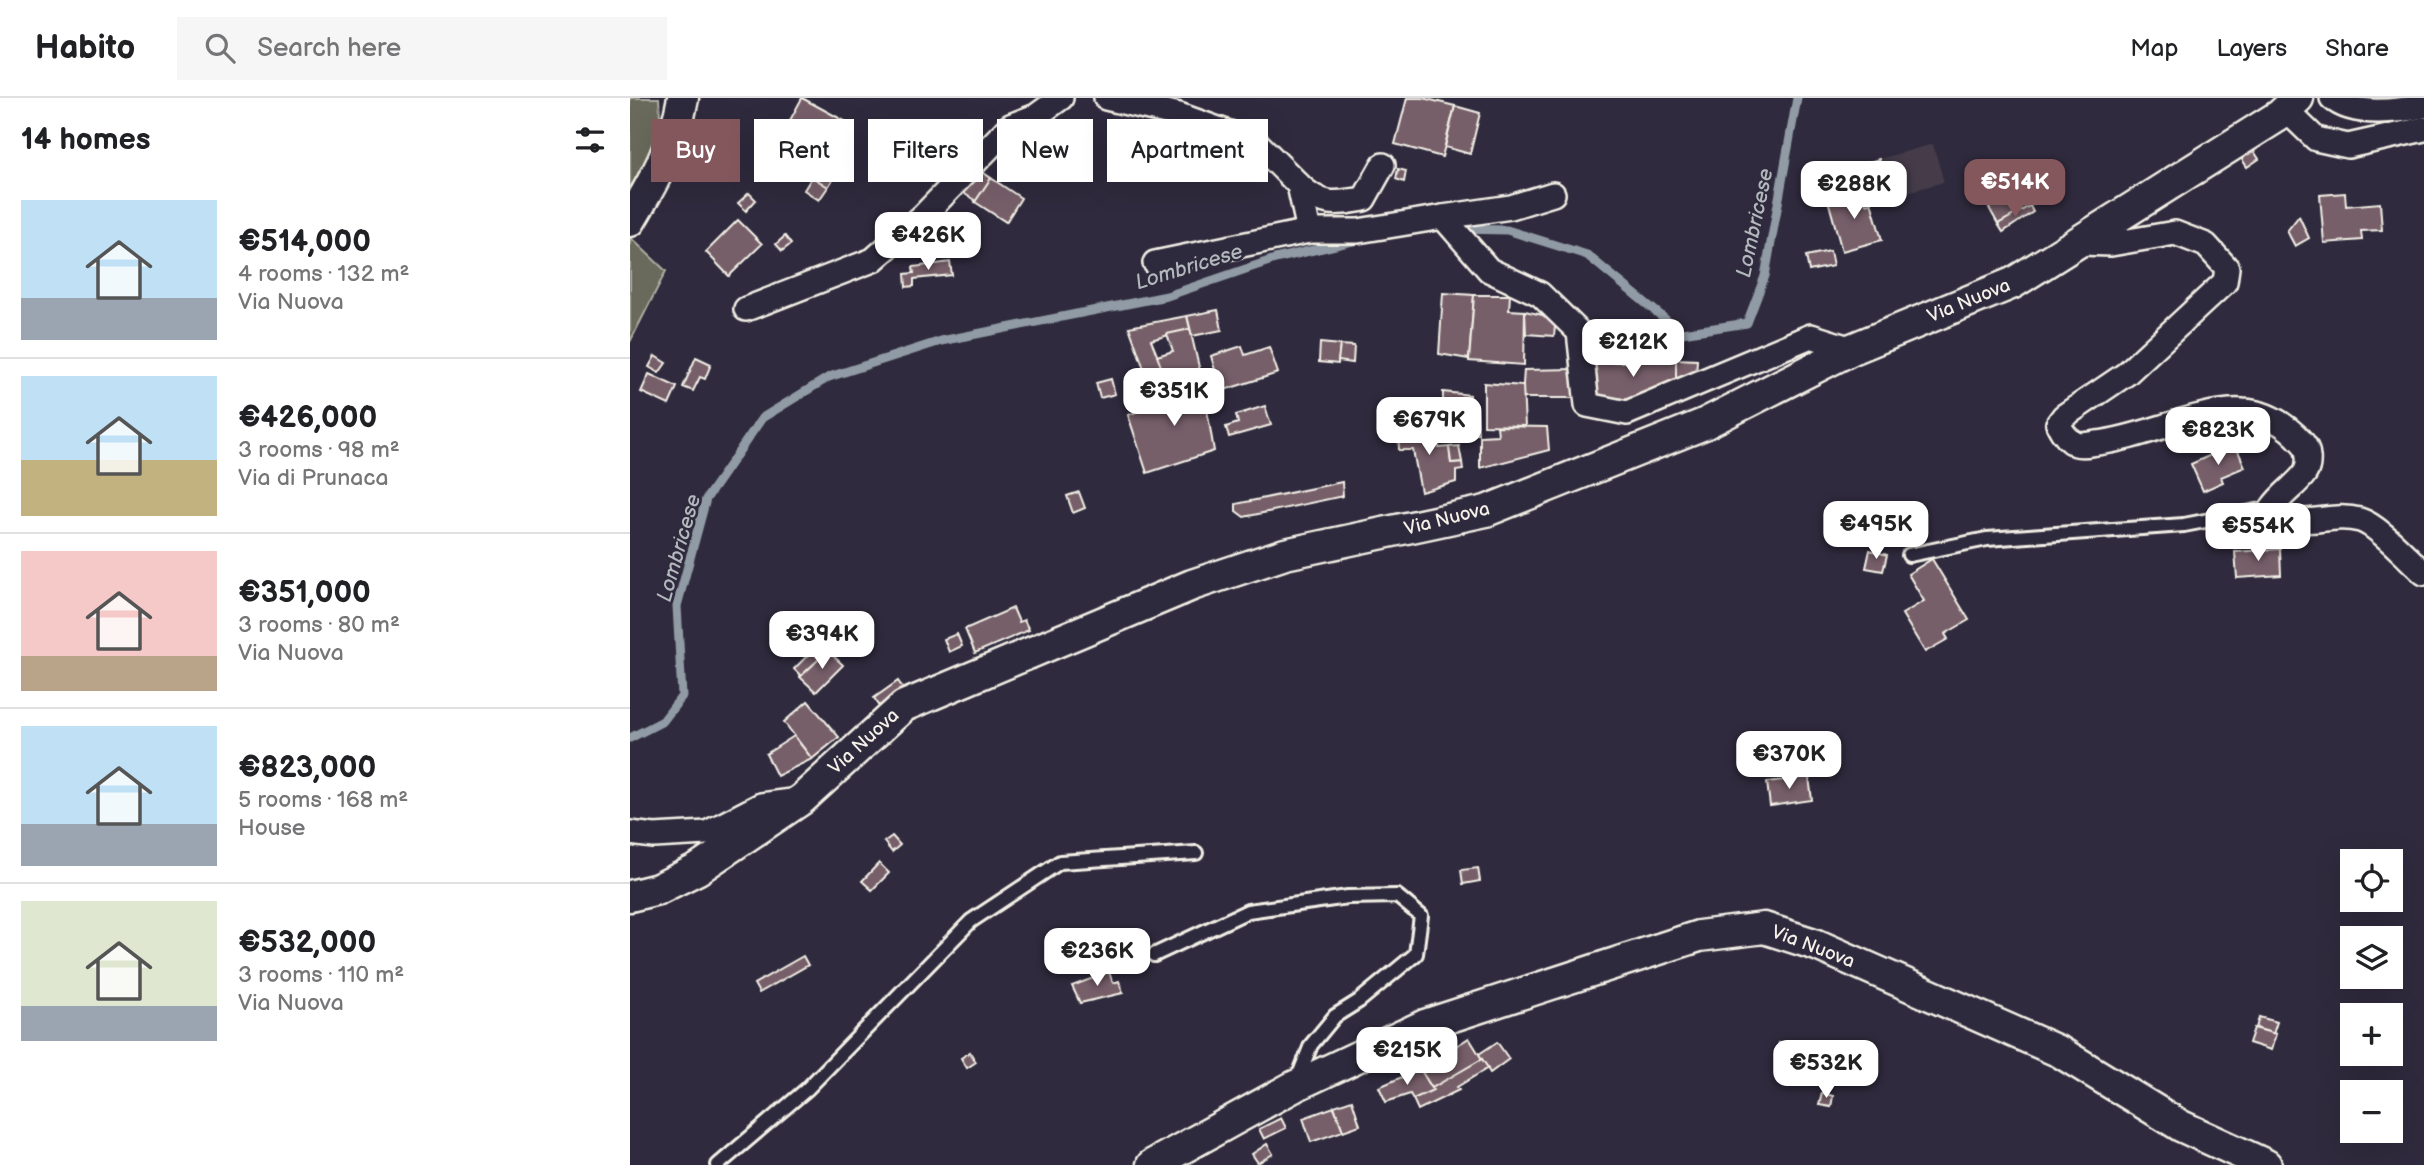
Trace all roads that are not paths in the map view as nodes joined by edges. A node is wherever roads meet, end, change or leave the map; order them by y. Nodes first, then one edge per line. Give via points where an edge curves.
1 (683, 98) edge
2 (1061, 98) edge
3 (1106, 98) edge
4 (2332, 98) edge
5 (2292, 104) edge
6 (2424, 106) edge
7 (2424, 129) edge
8 (1383, 164) dead end
9 (1299, 185) junction
10 (1553, 194) dead end
11 (1443, 217) junction
12 (630, 221) edge
13 (1310, 231) junction
14 (2080, 243) junction
15 (1155, 263) dead end
16 (746, 309) dead end
17 (1852, 349) junction
18 (2272, 508) junction
19 (1909, 555) dead end
20 (2424, 573) edge
21 (802, 799) junction
22 (630, 833) edge
23 (1196, 853) dead end
24 (630, 897) edge
25 (1154, 955) dead end
26 (1295, 1086) junction
27 (718, 1165) edge
28 (1152, 1165) edge
29 (2266, 1165) edge

1 - 12 street via 670,147
2 - 16 street via 1036,116 1010,126 873,260
3 - 9 street via 1180,115 1257,143
4 - 6 street via 2371,110
5 - 7 street via 2316,139 2348,146
5 - 14 street, Via Nuova
8 - 9 street via 1364,199 1333,205 1312,197
9 - 13 street
10 - 11 street via 1511,207
11 - 13 street via 1358,231
11 - 17 street via 1489,270 1540,294 1579,332 1587,405 1627,413 1811,336
13 - 15 street
14 - 17 street, Via Nuova via 2013,284
14 - 18 street via 2111,244 2175,233 2206,245 2227,268 2225,282 2126,374 2064,416 2059,424 2062,433 2078,445 2121,440 2211,415 2242,411 2267,415 2307,447 2308,465
17 - 21 street, Via Nuova via 1704,425 1486,511 1285,554 1192,585 904,706
18 - 19 lane via 2184,525 1986,539
18 - 20 street via 2283,519 2297,523 2334,517 2363,521
21 - 22 street via 761,805 707,833
21 - 24 street, Via Nuova via 698,869
23 - 27 lane via 1060,862 971,921 807,1089
25 - 26 lane via 1248,911 1397,895 1421,916 1416,954 1335,1016 1311,1045
26 - 28 street, Via Nuova
26 - 29 street, Via Nuova via 1437,1021 1699,936 1764,928 1816,945 2060,1052 2181,1126

